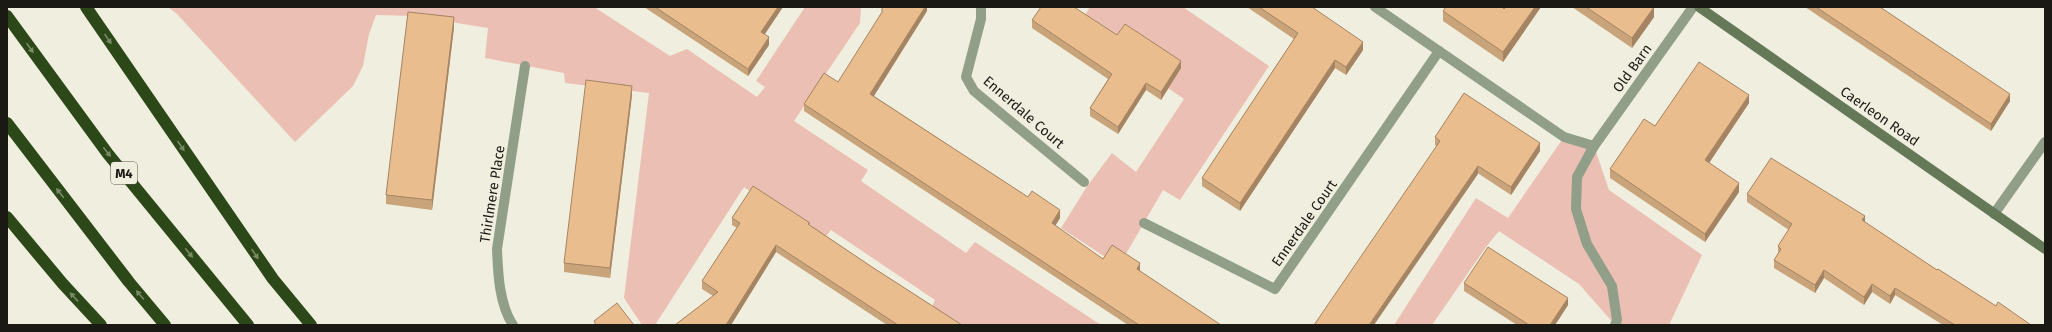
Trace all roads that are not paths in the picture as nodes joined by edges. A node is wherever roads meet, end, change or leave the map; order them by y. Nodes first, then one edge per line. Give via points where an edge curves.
1 (86, 7) edge
2 (981, 7) edge
3 (1375, 7) edge
4 (1693, 7) edge
5 (1699, 7) edge
6 (7, 16) edge
7 (1439, 51) junction
8 (525, 66) dead end
9 (7, 123) edge
10 (2045, 142) edge
11 (1594, 146) junction
12 (1084, 182) dead end
13 (1994, 214) junction
14 (7, 217) edge
15 (1144, 223) dead end
16 (2045, 249) edge
17 (101, 325) edge
18 (165, 325) edge
19 (248, 325) edge
20 (311, 325) edge
21 (513, 325) edge
22 (1616, 325) edge

1 -> 20 highway via 272,280
2 - 12 street, Ennerdale Court via 966,77 974,91
3 - 7 street
4 - 11 street, Old Barn
5 - 13 main road, Caerleon Road
6 -> 19 highway, M4 via 108,154
7 - 11 street via 1564,137
7 - 15 street, Ennerdale Court via 1275,289
8 - 21 street, Thirlmere Place via 497,249 498,274 508,317
18 -> 9 highway
10 - 13 street
11 - 22 street, Old Barn via 1578,176 1576,209 1587,244 1612,286
13 - 16 main road, Caerleon Road
17 -> 14 highway

